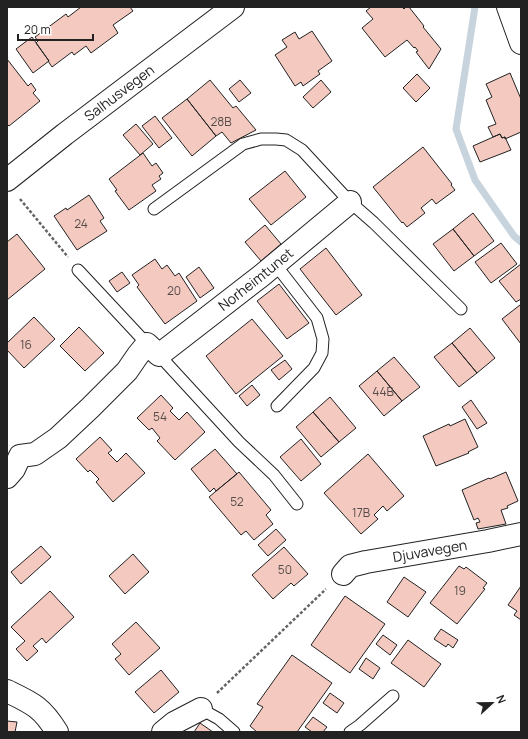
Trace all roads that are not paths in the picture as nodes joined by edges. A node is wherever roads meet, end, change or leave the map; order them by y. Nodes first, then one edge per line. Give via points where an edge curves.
1 (233, 7) edge
2 (513, 11) edge
3 (521, 43) edge
4 (12, 188) edge
5 (350, 202) junction
6 (154, 208) dead end
7 (275, 264) junction
8 (78, 270) road end
9 (461, 309) dead end
10 (153, 350) junction
11 (277, 406) dead end
12 (7, 477) edge
13 (297, 504) dead end
14 (521, 534) edge
15 (343, 574) road end
16 (7, 691) edge
17 (393, 696) dead end
18 (201, 709) joint
19 (57, 732) edge
20 (163, 732) edge
21 (234, 732) edge
22 (350, 732) edge

1 - 4 street, Salhusvegen
2 - 3 street
5 - 6 lane via 294,144 286,140 261,139 243,144
5 - 7 street, Norheimtunet
5 - 9 lane
7 - 10 street, Norheimtunet
7 - 11 lane via 317,318 322,339 322,353 314,368
8 - 10 lane
10 - 12 street, Norheimtunet via 138,355 127,371 58,438 35,454 20,456
10 - 13 lane via 274,475
14 - 15 street, Djuvavegen via 366,562 350,566
16 - 19 street via 33,703
17 - 22 lane
18 - 20 street via 174,723
18 - 21 lane via 219,719

